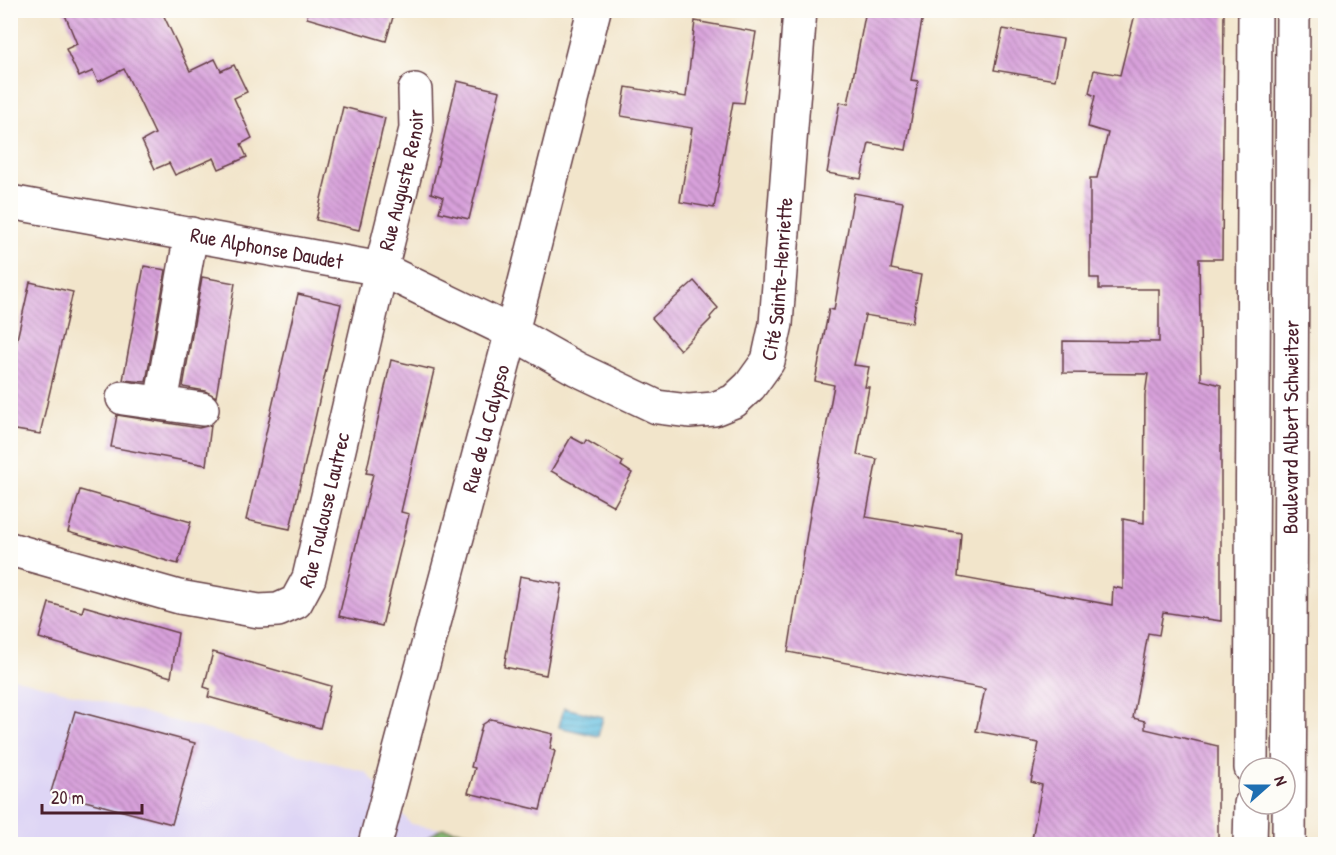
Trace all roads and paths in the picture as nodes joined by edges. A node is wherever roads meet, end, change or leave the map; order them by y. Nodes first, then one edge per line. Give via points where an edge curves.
1 (594, 10) edge
2 (800, 10) edge
3 (1255, 10) edge
4 (1293, 10) edge
5 (415, 90) dead end
6 (11, 203) edge
7 (191, 234) junction
8 (381, 269) junction
9 (511, 332) junction
10 (123, 398) dead end
11 (161, 403) junction
12 (202, 409) dead end
13 (10, 549) edge
14 (1251, 756) edge
15 (1251, 816) edge
16 (375, 844) edge
17 (1250, 844) edge
18 (1289, 844) edge

1 - 9 street, Rue de la Calypso
2 - 9 street, Cité Sainte-Henriette via 776,324 768,361 750,386 734,401 714,409 657,407
3 - 14 street, Boulevard Albert Schweitzer
4 - 18 street, Boulevard Albert Schweitzer
5 - 8 street, Rue Auguste Renoir via 416,129
6 - 7 street, Rue Alphonse Daudet
7 - 8 street, Rue Alphonse Daudet
7 - 11 street
8 - 9 street, Rue Alphonse Daudet
8 - 13 street, Rue Toulouse Lautrec via 309,578 296,602 278,610 259,611 179,597
9 - 16 street, Rue de la Calypso
10 - 11 street
11 - 12 street
15 - 17 street

